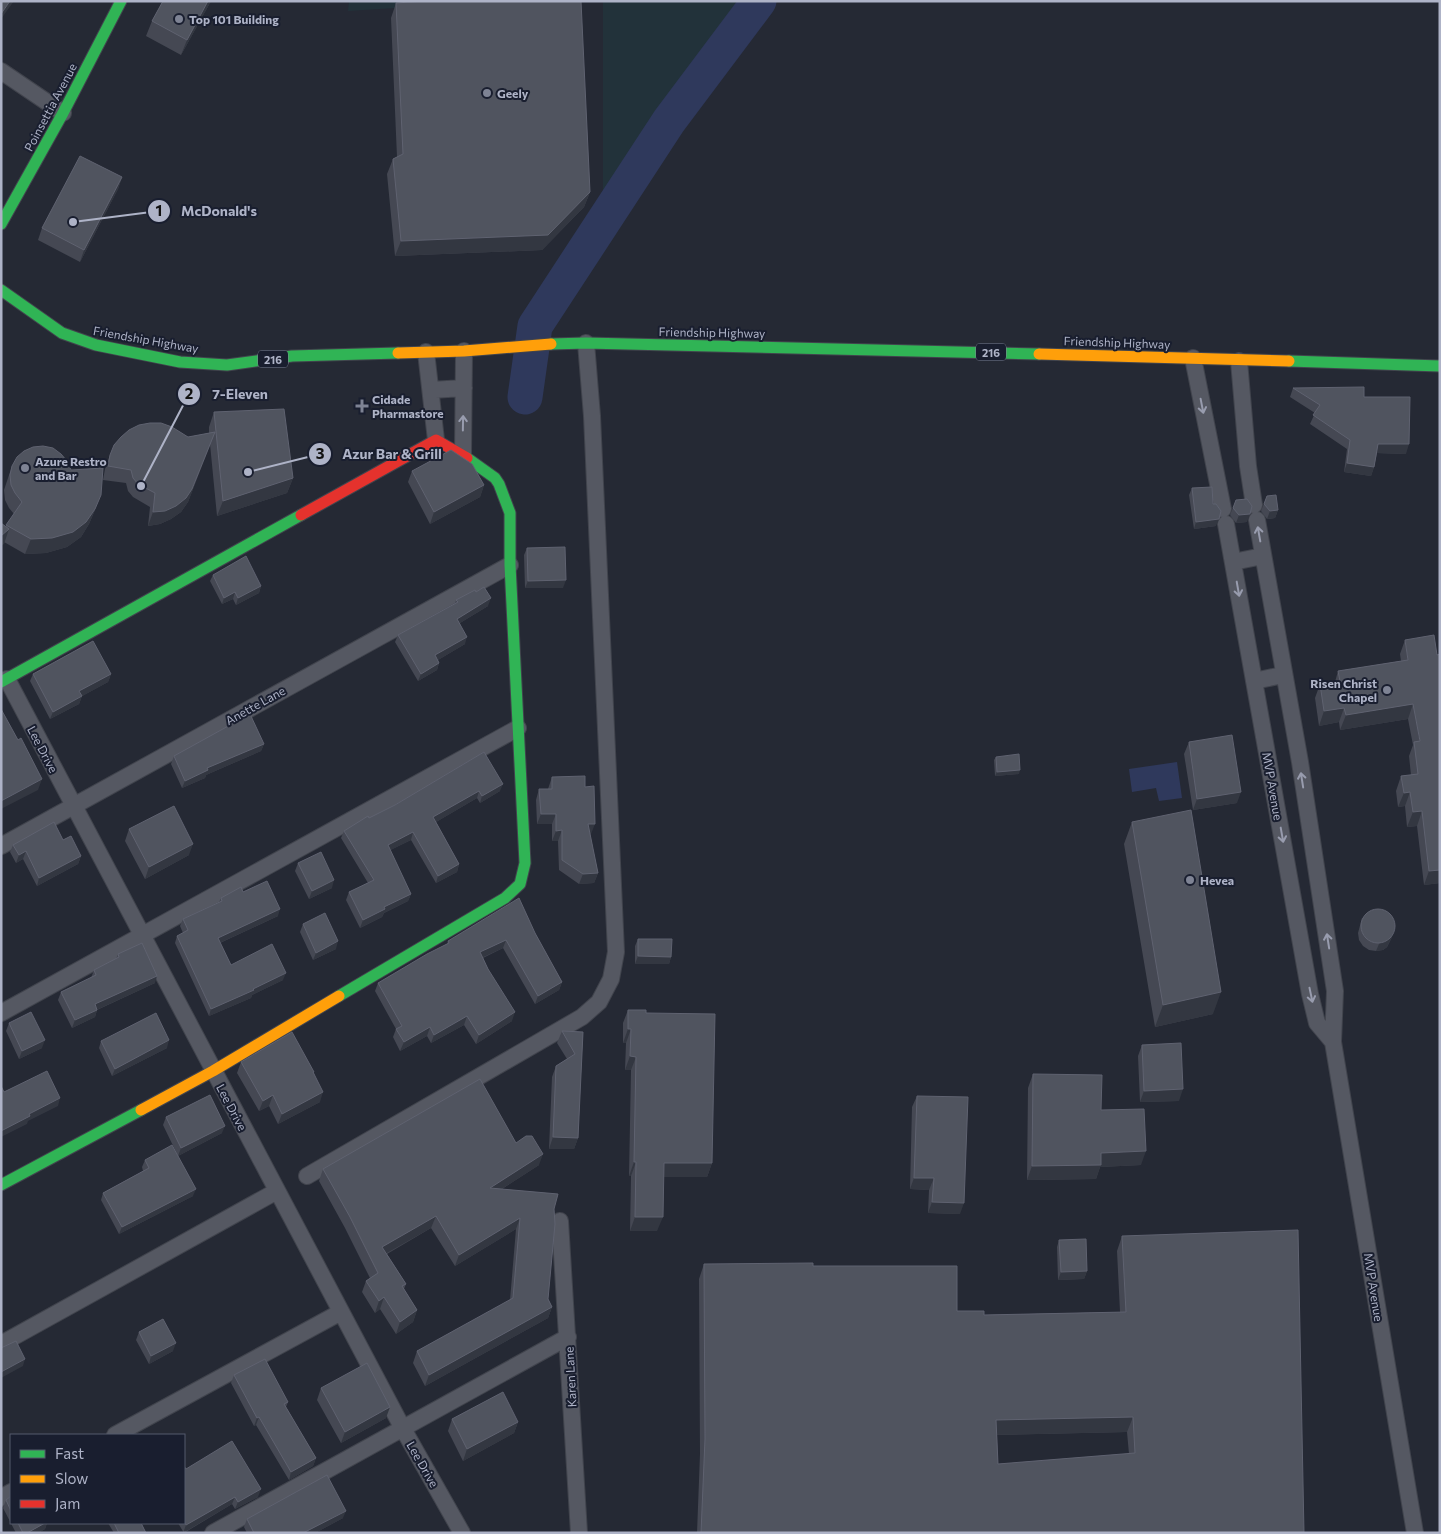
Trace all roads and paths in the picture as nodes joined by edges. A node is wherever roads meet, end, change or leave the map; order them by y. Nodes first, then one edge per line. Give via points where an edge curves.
1 (121, 1) edge
2 (1, 72) edge
3 (63, 113) junction
4 (1, 224) edge
5 (3, 290) edge
6 (586, 343) junction
7 (464, 351) junction
8 (426, 352) junction
9 (1193, 358) junction
10 (1239, 361) junction
11 (1440, 366) edge
12 (464, 388) junction
13 (431, 390) junction
14 (436, 440) junction
15 (463, 455) junction
16 (1263, 556) junction
17 (1233, 562) junction
18 (510, 565) junction
19 (1283, 675) junction
20 (4, 680) edge
21 (1254, 681) junction
22 (518, 728) junction
23 (74, 806) junction
24 (1, 846) edge
25 (142, 935) junction
26 (1, 1013) edge
27 (1333, 1042) junction
28 (213, 1071) junction
29 (307, 1176) dead end
30 (1, 1185) edge
31 (276, 1190) junction
32 (560, 1221) dead end
33 (341, 1312) junction
34 (568, 1336) junction
35 (1, 1344) edge
36 (402, 1428) junction
37 (117, 1434) edge
38 (213, 1533) edge
39 (462, 1533) edge
40 (579, 1533) edge
41 (1415, 1533) edge

1 - 3 main road, Poinsettia Avenue
2 - 3 street
3 - 4 main road, Poinsettia Avenue
5 - 8 main road, Friendship Highway / 216 via 62,333 96,345 180,362 227,365 292,356
6 - 7 main road, Friendship Highway / 216
6 - 9 main road, Friendship Highway / 216
6 - 29 street via 616,952 612,980 599,1002 582,1017
7 - 8 main road, Friendship Highway / 216
7 - 12 street
8 - 13 street
9 - 10 main road, Friendship Highway / 216
9 -> 17 street, MVP Avenue
10 - 11 main road, Friendship Highway / 216
16 -> 10 street, MVP Avenue via 1248,466
12 - 13 street
15 -> 12 street
13 - 14 street
14 - 15 main road
14 - 20 main road
15 - 18 main road via 499,484 510,513
16 - 17 street
16 - 19 street, MVP Avenue
17 -> 21 street, MVP Avenue
18 - 22 main road
18 - 23 street, Anette Lane
19 - 21 street
27 -> 19 street, MVP Avenue via 1336,991
20 - 23 street, Lee Drive
21 -> 27 street, MVP Avenue via 1310,994 1318,1023
22 - 25 street
22 - 28 main road via 525,863 520,884 505,898
23 - 24 street, Anette Lane
23 - 25 street, Lee Drive
25 - 26 street
25 - 28 street, Lee Drive
27 - 41 street, MVP Avenue
28 - 30 main road
28 - 31 street, Lee Drive
31 - 33 street, Lee Drive
31 - 35 street
32 - 34 street, Karen Lane
33 - 36 street, Lee Drive
33 - 37 street
34 - 36 street
34 - 40 street, Karen Lane
36 - 38 street
36 - 39 street, Lee Drive

